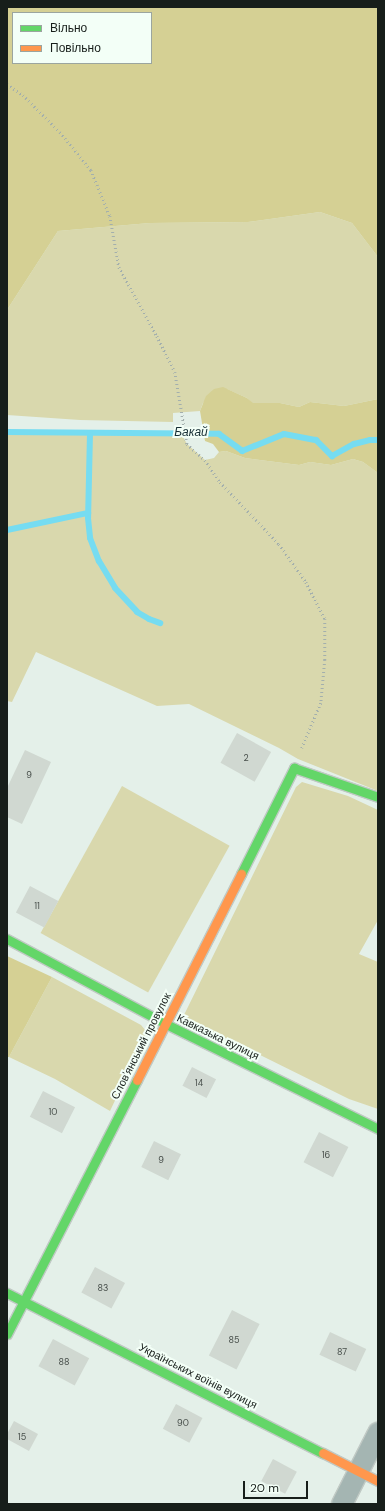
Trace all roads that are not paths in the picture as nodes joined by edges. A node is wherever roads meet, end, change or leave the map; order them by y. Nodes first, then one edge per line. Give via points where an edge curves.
1 (378, 797) edge
2 (7, 939) edge
3 (166, 1024) junction
4 (378, 1130) edge
5 (7, 1293) edge
6 (24, 1302) junction
7 (7, 1334) edge
8 (378, 1433) edge
9 (359, 1471) junction
10 (378, 1481) edge
11 (342, 1504) edge

1 - 3 street, Слов'янський провулок via 294,768
2 - 3 street, Кавказька вулиця
3 - 4 street, Кавказька вулиця
3 - 6 street, Слов'янський провулок
5 - 6 street, Українських воїнів вулиця
6 - 7 street, Слов'янський провулок
6 - 9 street, Українських воїнів вулиця
8 - 9 street
9 - 10 street, Українських воїнів вулиця
9 - 11 street

